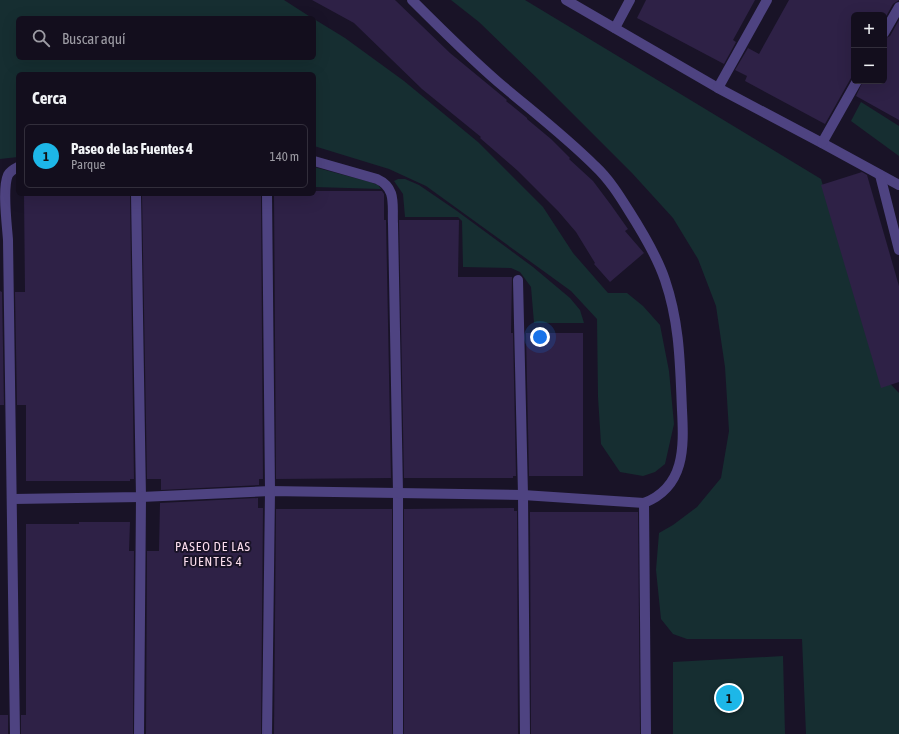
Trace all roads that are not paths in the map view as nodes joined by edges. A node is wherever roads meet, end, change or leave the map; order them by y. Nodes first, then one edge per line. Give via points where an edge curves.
1 (412, 0) edge
2 (566, 0) edge
3 (630, 0) edge
4 (767, 0) edge
5 (899, 7) edge
6 (615, 28) junction
7 (887, 28) edge
8 (855, 84) edge
9 (718, 88) junction
10 (822, 143) junction
11 (316, 162) edge
12 (16, 168) edge
13 (880, 175) junction
14 (899, 185) edge
15 (136, 196) edge
16 (267, 196) edge
17 (899, 250) edge
18 (518, 280) dead end
19 (270, 491) junction
20 (398, 492) junction
21 (523, 495) junction
22 (141, 497) junction
23 (13, 499) junction
24 (644, 503) junction
25 (15, 734) edge
26 (139, 734) edge
27 (267, 734) edge
28 (398, 734) edge
29 (526, 734) edge
30 (646, 734) edge

1 - 24 street via 497,81 596,166 618,194 656,259 665,280 678,336 681,453 680,464 671,484 657,497
2 - 6 street
3 - 6 street
4 - 9 street
5 - 7 street
6 - 9 street
8 - 10 street
9 - 10 street
10 - 13 street
11 - 20 street via 377,179 390,190 393,224
12 - 23 street via 9,174 6,191
13 - 14 street
13 - 17 street
15 - 22 street
16 - 19 street
18 - 21 street
19 - 20 street
19 - 22 street
19 - 27 street
20 - 21 street
20 - 28 street
21 - 24 street
21 - 29 street
22 - 23 street
22 - 26 street
23 - 25 street
24 - 30 street

